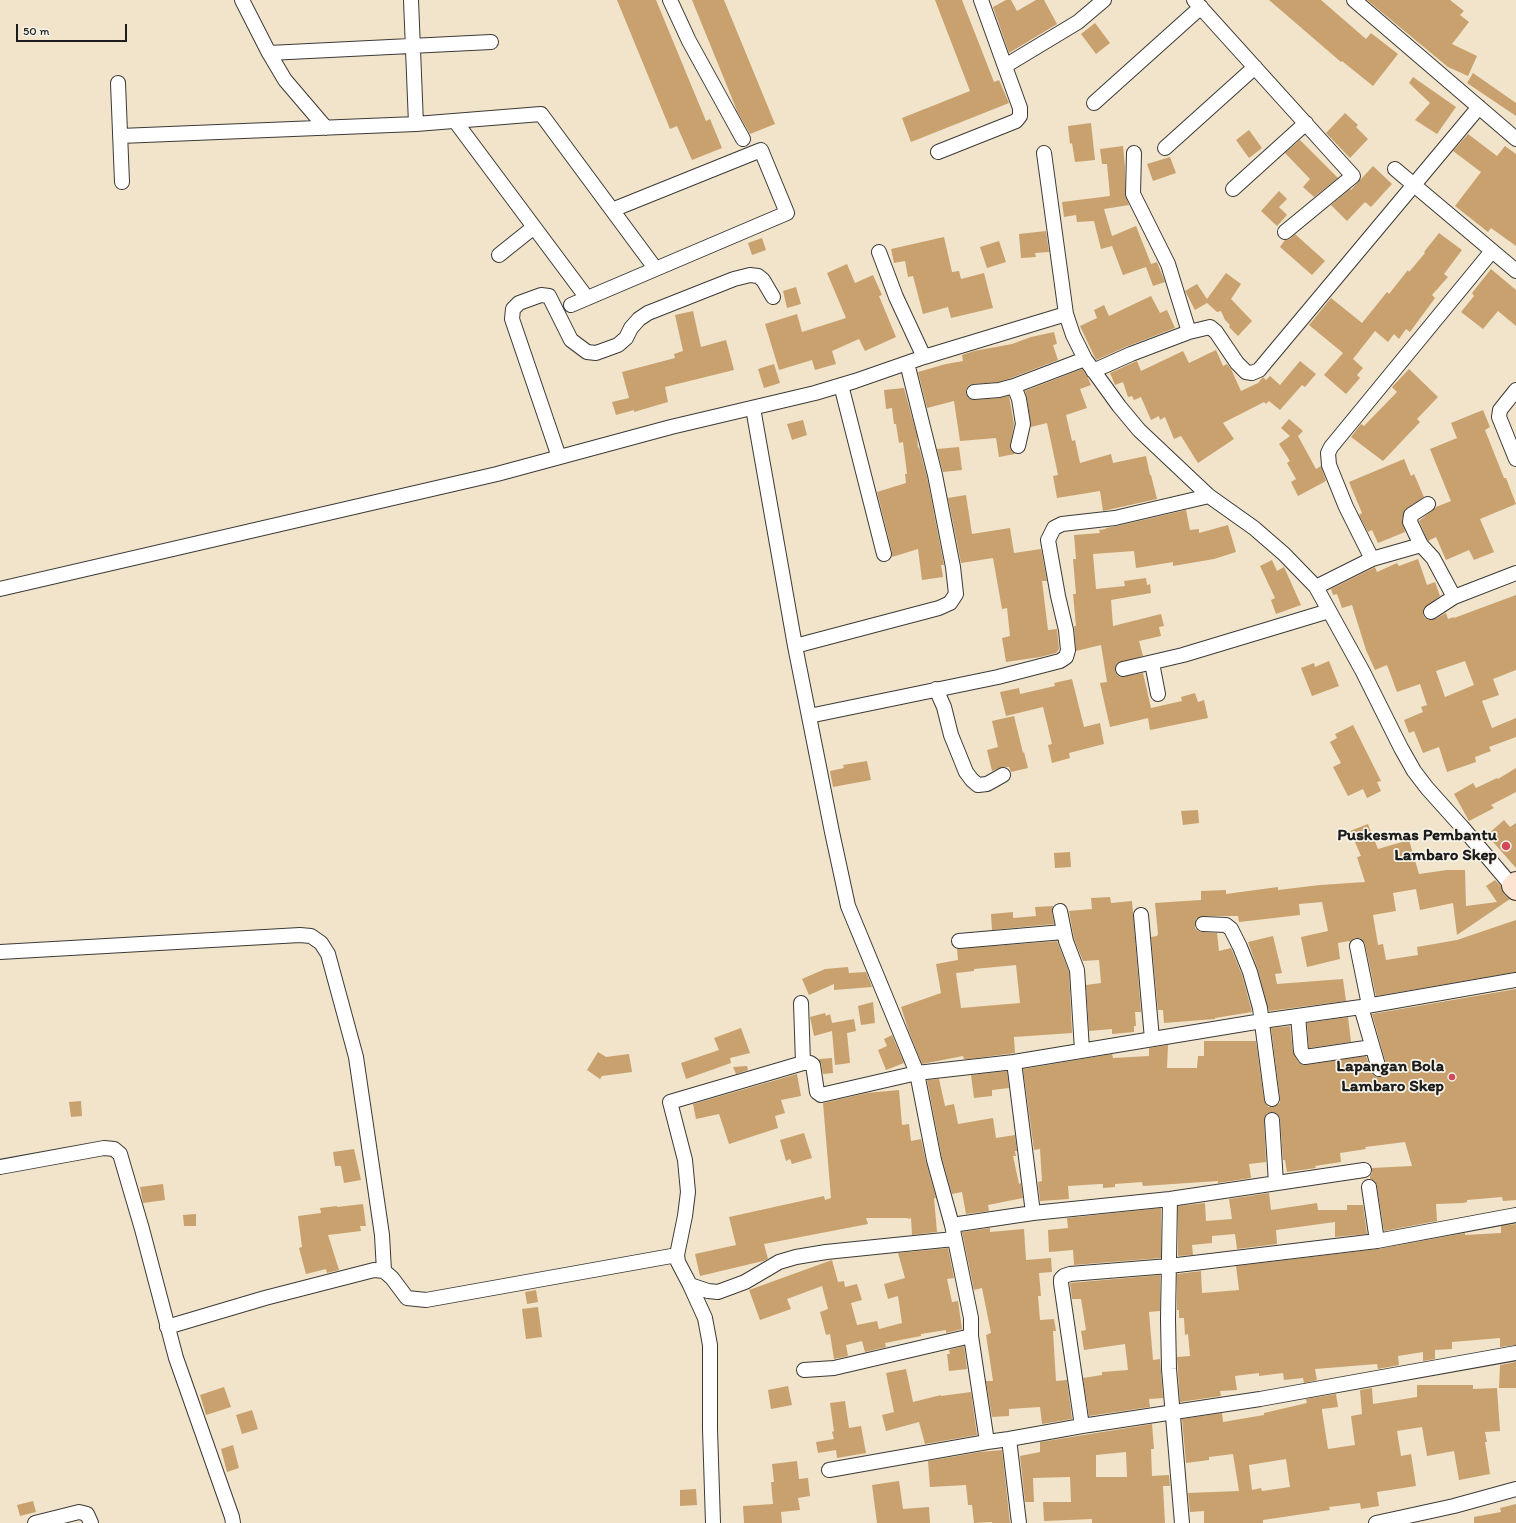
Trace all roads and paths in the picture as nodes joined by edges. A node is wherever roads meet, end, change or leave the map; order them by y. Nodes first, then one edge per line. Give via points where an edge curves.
1 (242, 0) edge
2 (411, 0) edge
3 (670, 0) edge
4 (981, 0) edge
5 (1104, 0) edge
6 (1354, 0) edge
7 (1197, 4) edge
8 (491, 42) dead end
9 (413, 45) junction
10 (269, 53) junction
11 (1005, 66) junction
12 (1255, 67) junction
13 (118, 83) dead end
14 (1094, 103) dead end
15 (1479, 107) junction
16 (455, 121) junction
17 (1306, 123) junction
18 (416, 124) junction
19 (326, 128) junction
20 (120, 136) junction
21 (743, 139) dead end
22 (1516, 139) edge
23 (1165, 148) dead end
24 (938, 152) dead end
25 (1134, 153) dead end
26 (1044, 154) dead end
27 (1396, 169) dead end
28 (122, 182) dead end
29 (1413, 186) junction
30 (1233, 189) dead end
31 (612, 210) junction
32 (534, 227) junction
33 (1285, 232) dead end
34 (1492, 251) junction
35 (879, 252) dead end
36 (499, 255) dead end
37 (655, 268) junction
38 (1516, 271) edge
39 (773, 297) dead end
40 (587, 298) junction
41 (571, 305) dead end
42 (1066, 314) junction
43 (1189, 332) junction
44 (924, 357) junction
45 (907, 363) junction
46 (1089, 365) junction
47 (840, 386) junction
48 (1014, 386) junction
49 (1516, 390) edge
50 (974, 392) dead end
51 (753, 408) junction
52 (1018, 446) dead end
53 (559, 457) junction
54 (1516, 459) edge
55 (1209, 496) junction
56 (1428, 504) dead end
57 (1421, 545) junction
58 (884, 554) dead end
59 (1372, 559) junction
60 (1516, 573) edge
61 (1316, 587) junction
62 (0, 589) edge
63 (1454, 597) junction
64 (1329, 611) junction
65 (1432, 612) dead end
66 (795, 646) junction
67 (1152, 663) junction
68 (1123, 669) dead end
69 (936, 689) junction
70 (1158, 694) dead end
71 (809, 716) junction
72 (1003, 775) dead end
73 (1515, 886) edge
74 (1060, 911) dead end
75 (1140, 915) dead end
76 (1204, 924) dead end
77 (1063, 932) junction
78 (959, 941) dead end
79 (1357, 946) dead end
80 (0, 952) edge
81 (1516, 980) edge
82 (801, 1003) dead end
83 (1365, 1006) junction
84 (1298, 1016) junction
85 (1262, 1021) junction
86 (1152, 1038) junction
87 (1372, 1047) junction
88 (1082, 1050) junction
89 (1014, 1062) junction
90 (804, 1063) junction
91 (1379, 1069) dead end
92 (917, 1073) junction
93 (1272, 1099) dead end
94 (1272, 1120) dead end
95 (0, 1167) edge
96 (1364, 1170) dead end
97 (1276, 1183) junction
98 (1369, 1187) dead end
99 (1170, 1199) junction
100 (1033, 1213) junction
101 (1516, 1215) edge
102 (952, 1225) junction
103 (954, 1239) junction
104 (1377, 1241) junction
105 (677, 1256) junction
106 (1169, 1266) junction
107 (384, 1271) junction
108 (690, 1285) junction
109 (167, 1327) junction
110 (971, 1336) junction
111 (1516, 1353) edge
112 (804, 1370) dead end
113 (1173, 1413) junction
114 (1082, 1426) junction
115 (1010, 1439) junction
116 (987, 1442) junction
117 (829, 1470) dead end
118 (1516, 1489) edge
119 (35, 1523) edge
120 (91, 1523) edge
121 (233, 1523) edge
122 (713, 1523) edge
123 (1019, 1523) edge
124 (1182, 1523) edge
125 (1376, 1523) edge

1 - 10 street
2 - 9 street
3 - 21 street via 689,41
4 - 11 street
5 - 11 street via 1078,22
6 - 15 street
7 - 12 street
7 - 14 street
8 - 9 street
9 - 10 street
9 - 18 street
10 - 19 street via 286,80
11 - 24 street via 1020,108 1020,116 1016,121
12 - 17 street
12 - 23 street
13 - 20 street
15 - 22 street
15 - 29 street
16 - 18 street
16 - 31 street via 541,114
16 - 32 street
17 - 30 street
17 - 33 street via 1353,176
18 - 19 street
19 - 20 street
20 - 28 street
25 - 43 street via 1133,194 1168,264
26 - 42 street
27 - 29 street
29 - 34 street
29 - 43 street via 1259,370 1246,372 1210,327
31 - 37 street
31 - 37 street via 761,150 787,213
32 - 36 street
32 - 40 street
34 - 38 street
34 - 59 street via 1328,453 1329,465 1346,507
35 - 44 street via 896,297
37 - 40 street
39 - 53 street via 758,276 734,279 648,313 639,319 618,345 596,353 587,352 571,340 549,296 541,295 519,303 513,309 512,320
40 - 41 street
42 - 44 street
42 - 46 street via 1073,335
43 - 46 street via 1131,354
44 - 45 street
45 - 47 street
45 - 66 street via 935,475 956,594 950,603 939,608
46 - 48 street
46 - 55 street via 1139,430
47 - 51 street
47 - 58 street
48 - 50 street
48 - 52 street via 1024,424
49 - 54 street via 1500,410 1499,417
51 - 53 street
51 - 66 street
53 - 62 street via 496,474
55 - 61 street via 1259,532
55 - 69 street via 1115,518 1062,524 1054,528 1048,540 1066,630 1066,657 1060,661 1005,675
56 - 57 street via 1411,515 1410,522
57 - 59 street
57 - 63 street via 1432,558
59 - 61 street
60 - 63 street
61 - 64 street
63 - 65 street
64 - 67 street
64 - 73 street via 1414,771
66 - 71 street
67 - 68 street
67 - 70 street
69 - 71 street
69 - 72 street via 944,707 951,735 966,772 972,780 978,785 987,784
71 - 92 street via 848,906
74 - 77 street
75 - 86 street
76 - 85 street via 1226,925 1231,929 1250,972
77 - 78 street
77 - 88 street via 1077,970
79 - 83 street
80 - 107 street via 300,935 311,936 322,943 328,954 356,1057 382,1235
81 - 83 street
82 - 90 street
83 - 84 street
83 - 87 street
84 - 85 street
84 - 87 street via 1301,1051 1305,1057
85 - 86 street
85 - 93 street
86 - 88 street
87 - 91 street
88 - 89 street
89 - 92 street
89 - 100 street
90 - 92 street via 813,1065 816,1088 821,1095
90 - 105 street via 670,1102 685,1160 688,1192
92 - 102 street via 934,1160
94 - 97 street
95 - 109 street via 104,1148 118,1152 142,1230
96 - 97 street
97 - 99 street
98 - 104 street
99 - 100 street
99 - 106 street
100 - 102 street
101 - 104 street
102 - 103 street
103 - 108 street via 796,1257 779,1262 745,1282 718,1292
103 - 110 street via 971,1318
104 - 106 street
105 - 107 street via 426,1300 407,1298
105 - 108 street
106 - 113 street via 1169,1362
106 - 114 street via 1070,1274 1061,1279
107 - 109 street via 374,1270
108 - 122 street via 705,1318 710,1344
109 - 121 street
110 - 112 street via 834,1368
110 - 116 street
111 - 113 street
113 - 114 street
113 - 124 street
114 - 115 street
115 - 116 street
115 - 123 street
116 - 117 street
118 - 125 street
119 - 120 street via 79,1512 89,1516

